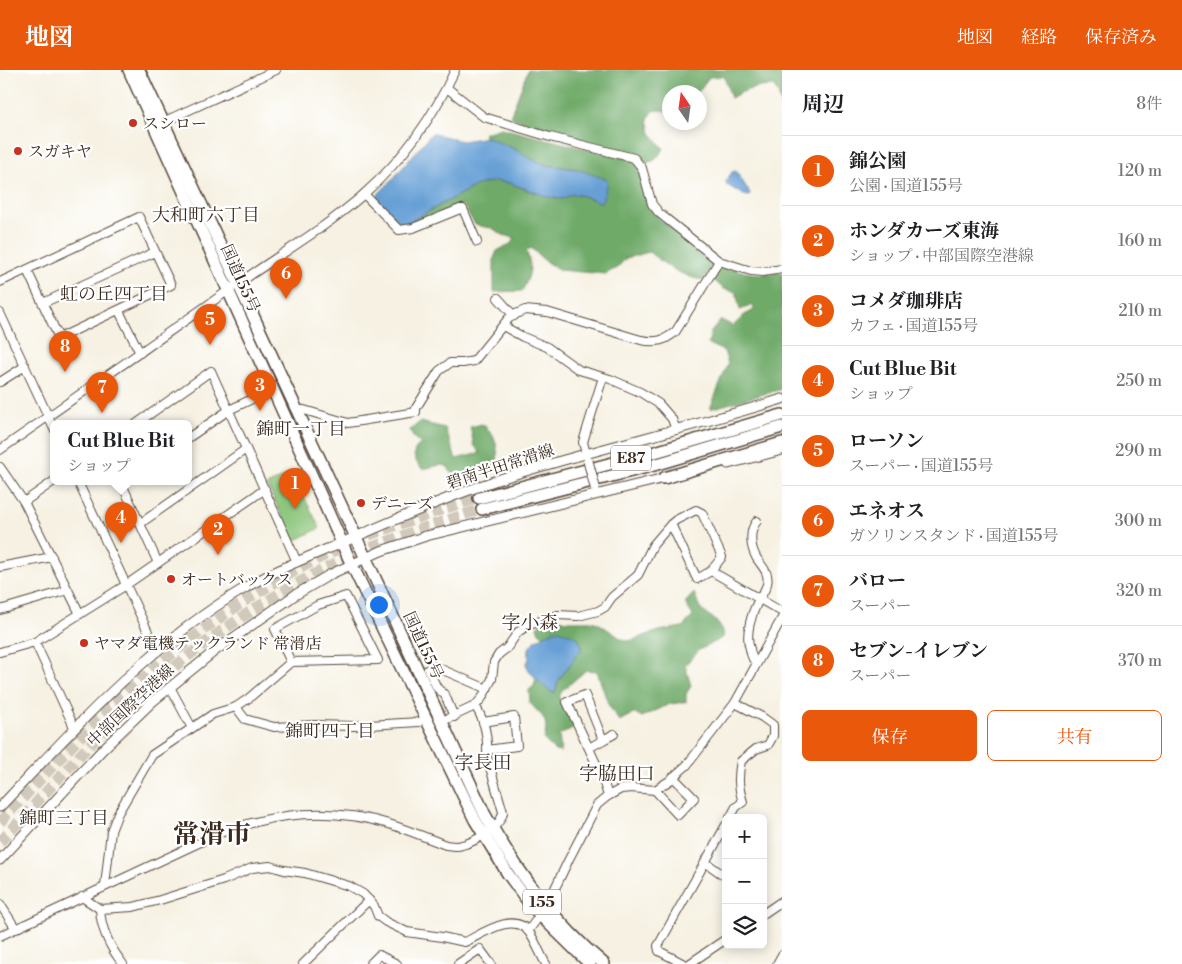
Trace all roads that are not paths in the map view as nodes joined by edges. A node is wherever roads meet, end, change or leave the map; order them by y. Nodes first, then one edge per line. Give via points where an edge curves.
1 (129, 70) edge
2 (139, 70) edge
3 (276, 70) edge
4 (455, 70) edge
5 (447, 88) junction
6 (163, 122) junction
7 (364, 194) junction
8 (477, 242) dead end
9 (155, 252) junction
10 (719, 261) junction
11 (782, 269) edge
12 (27, 270) junction
13 (0, 282) edge
14 (233, 287) junction
15 (498, 298) dead end
16 (43, 303) junction
17 (119, 310) junction
18 (0, 314) edge
19 (514, 316) junction
20 (503, 326) junction
21 (140, 353) junction
22 (24, 366) junction
23 (603, 377) junction
24 (0, 382) edge
25 (273, 389) junction
26 (782, 399) edge
27 (229, 410) junction
28 (297, 410) junction
29 (782, 414) edge
30 (48, 417) junction
31 (142, 420) edge
32 (50, 421) edge
33 (782, 427) edge
34 (676, 430) junction
35 (192, 435) edge
36 (782, 443) edge
37 (246, 449) junction
38 (0, 450) edge
39 (782, 450) edge
40 (587, 458) junction
41 (0, 467) edge
42 (664, 478) junction
43 (50, 484) edge
44 (79, 485) edge
45 (124, 485) edge
46 (265, 489) junction
47 (596, 491) junction
48 (24, 502) junction
49 (757, 521) dead end
50 (140, 523) junction
51 (671, 524) junction
52 (355, 537) junction
53 (341, 543) junction
54 (52, 557) junction
55 (365, 558) junction
56 (298, 562) junction
57 (158, 563) junction
58 (351, 564) junction
59 (0, 567) edge
60 (711, 571) junction
61 (126, 585) junction
62 (68, 590) junction
63 (760, 599) junction
64 (0, 610) edge
65 (782, 612) edge
66 (80, 614) junction
67 (782, 618) edge
68 (35, 642) junction
69 (157, 651) junction
70 (0, 652) edge
71 (291, 662) junction
72 (756, 663) junction
73 (170, 687) junction
74 (487, 689) junction
75 (735, 703) junction
76 (475, 706) junction
77 (236, 707) junction
78 (419, 722) dead end
79 (483, 722) junction
80 (74, 727) junction
81 (192, 728) junction
82 (614, 734) dead end
83 (603, 740) junction
84 (589, 748) junction
85 (488, 750) junction
86 (673, 777) junction
87 (655, 790) junction
88 (608, 796) junction
89 (0, 807) edge
90 (732, 814) edge
91 (488, 832) junction
92 (722, 832) edge
93 (0, 860) edge
94 (705, 862) junction
95 (722, 874) edge
96 (105, 886) junction
97 (82, 897) junction
98 (369, 900) junction
99 (782, 901) edge
100 (0, 904) edge
101 (100, 909) junction
102 (543, 911) junction
103 (767, 911) edge
104 (16, 929) junction
105 (528, 931) junction
106 (0, 936) edge
107 (722, 942) edge
108 (782, 955) edge
109 (123, 964) edge
110 (303, 964) edge
111 (370, 964) edge
112 (396, 964) edge
113 (458, 964) edge
114 (491, 964) edge
115 (546, 964) edge
116 (590, 964) edge
117 (604, 964) edge
118 (684, 964) edge
119 (689, 964) edge
120 (776, 964) edge

1 - 14 highway, 国道155号 / 155
2 - 6 highway, 国道155号 / 155
3 - 6 street
4 - 5 street
5 - 7 street via 402,154
5 - 10 street via 484,117 634,158 642,168 652,204 659,213
6 - 14 highway, 国道155号 / 155
7 - 8 street via 399,230 463,209
7 - 14 street
9 - 12 street via 139,217
9 - 16 street
9 - 17 street via 171,286
10 - 11 street via 751,271
10 - 19 street via 676,331 662,340 641,340 547,312 525,310
12 - 13 street
12 - 16 street
14 - 21 street
14 - 25 highway, 国道155号 / 155
14 - 28 highway, 国道155号 / 155
15 - 19 street
16 - 17 street via 59,338
17 - 21 street
18 - 22 street
19 - 20 street
20 - 23 street via 547,347 579,370
20 - 28 street via 474,361 450,363 439,371 416,412 348,423
21 - 30 street
22 - 24 street
22 - 30 street
23 - 34 street via 640,392 659,404 672,419
23 - 40 street via 582,442
25 - 27 street
25 - 53 highway, 国道155号 / 155
26 - 34 main road, 碧南半田常滑線
27 - 31 street via 212,371
27 - 35 street
27 - 37 street
28 - 52 highway, 国道155号 / 155
29 - 33 highway, E87 via 481,504 647,467
30 - 32 street
30 - 38 street
34 - 40 main road, 碧南半田常滑線
36 - 42 highway
37 - 46 street
37 - 50 street
39 - 42 main road
40 - 47 main road, bridge
40 - 52 main road, 碧南半田常滑線 via 477,487
41 - 48 street
42 - 47 main road
43 - 48 street
44 - 61 street
45 - 50 street
46 - 56 street
46 - 57 street
47 - 55 main road via 426,536
48 - 54 street
49 - 63 street via 750,534 755,555 768,578
50 - 57 street
51 - 60 street via 697,579
51 - 60 street via 696,510 702,513 722,557
51 - 74 street via 653,545 634,580 598,612 558,616 518,632 494,662
52 - 53 main road, 碧南半田常滑線
52 - 55 highway, 国道155号 / 155
53 - 56 main road, 中部国際空港線
53 - 58 highway, 国道155号 / 155
54 - 59 street
54 - 62 street
55 - 58 main road
55 - 91 highway, 国道155号 / 155 via 485,815
56 - 69 main road, 中部国際空港線 via 245,588
57 - 61 street
58 - 73 main road, 中部国際空港線 via 281,605
58 - 91 highway, 国道155号 / 155 via 422,712
60 - 63 street
61 - 66 street
61 - 69 street
62 - 64 street
62 - 66 street
63 - 65 street
63 - 72 street via 748,640
66 - 68 street
67 - 72 street
68 - 70 street
68 - 80 street
69 - 80 main road, 中部国際空港線
71 - 71 street via 320,662 378,660 346,596 318,605 275,629
71 - 77 street
72 - 75 street
73 - 81 street
73 - 93 main road, 中部国際空港線 via 103,749
74 - 76 street
74 - 76 street via 434,666 428,669 437,688 445,695 451,718
75 - 86 street via 703,746
75 - 90 street via 773,725 773,736 768,746 756,749 741,761 738,777 743,802
76 - 79 street
77 - 78 street via 245,719 274,727
77 - 81 street via 213,714
79 - 85 street
79 - 85 street via 514,717 517,746
80 - 89 main road, 中部国際空港線
81 - 96 street via 152,756 123,806 111,831
82 - 83 street
83 - 84 street
83 - 84 street via 585,695 567,702
84 - 88 street
85 - 91 street via 487,757 502,812 500,822
86 - 87 street
86 - 87 street via 694,798 678,815
87 - 88 street via 621,789
88 - 102 street via 597,804
91 - 96 street via 468,844 454,846 353,816 314,813 276,817 220,833
91 - 102 highway, 国道155号 / 155 via 508,874
92 - 94 street
94 - 95 street
94 - 118 street via 658,946 659,951
96 - 97 street
97 - 101 street
97 - 104 street
98 - 101 street via 349,886 305,872 262,865 133,908
98 - 105 street via 378,916 407,932 465,942 500,924 519,924
98 - 110 street
99 - 103 street
100 - 104 street
101 - 109 street via 107,938
102 - 105 street
102 - 116 highway, 国道155号 / 155
102 - 117 highway, 国道155号 / 155
104 - 106 street
105 - 115 street
107 - 119 street
108 - 120 street
111 - 112 street via 379,955
113 - 114 street via 480,949

